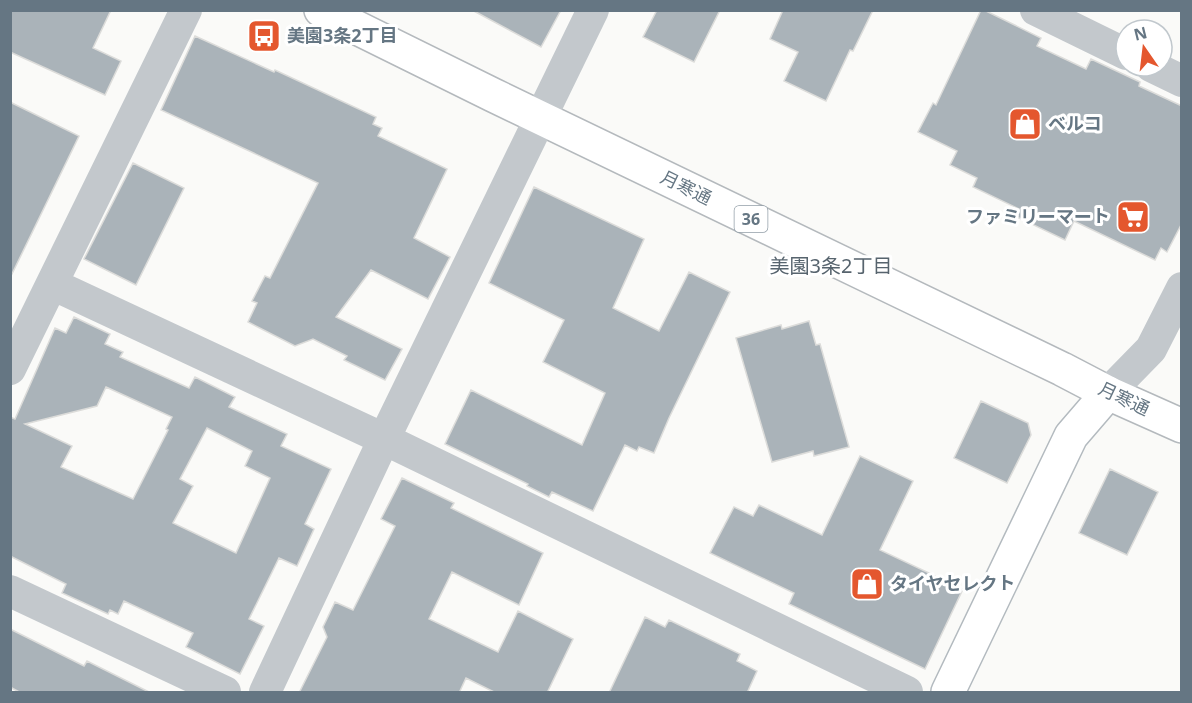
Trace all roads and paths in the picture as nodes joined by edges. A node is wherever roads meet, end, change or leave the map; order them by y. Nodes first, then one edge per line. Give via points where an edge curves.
1 (186, 10) edge
2 (321, 10) edge
3 (593, 10) edge
4 (1036, 10) edge
5 (1114, 48) edge
6 (541, 118) junction
7 (52, 284) junction
8 (1182, 288) edge
9 (10, 369) edge
10 (1108, 393) junction
11 (1182, 426) edge
12 (384, 439) junction
13 (10, 591) edge
14 (225, 693) edge
15 (265, 693) edge
16 (907, 693) edge
17 (948, 693) edge

1 - 7 street
2 - 6 main road, 月寒通 / 36
3 - 6 street
4 - 5 street
6 - 10 main road, 月寒通 / 36
6 - 12 street
7 - 9 street
7 - 12 street
8 - 10 street via 1152,349
10 - 11 main road, 月寒通 / 36
10 - 17 main road via 1071,436
12 - 15 street
12 - 16 street
13 - 14 street

